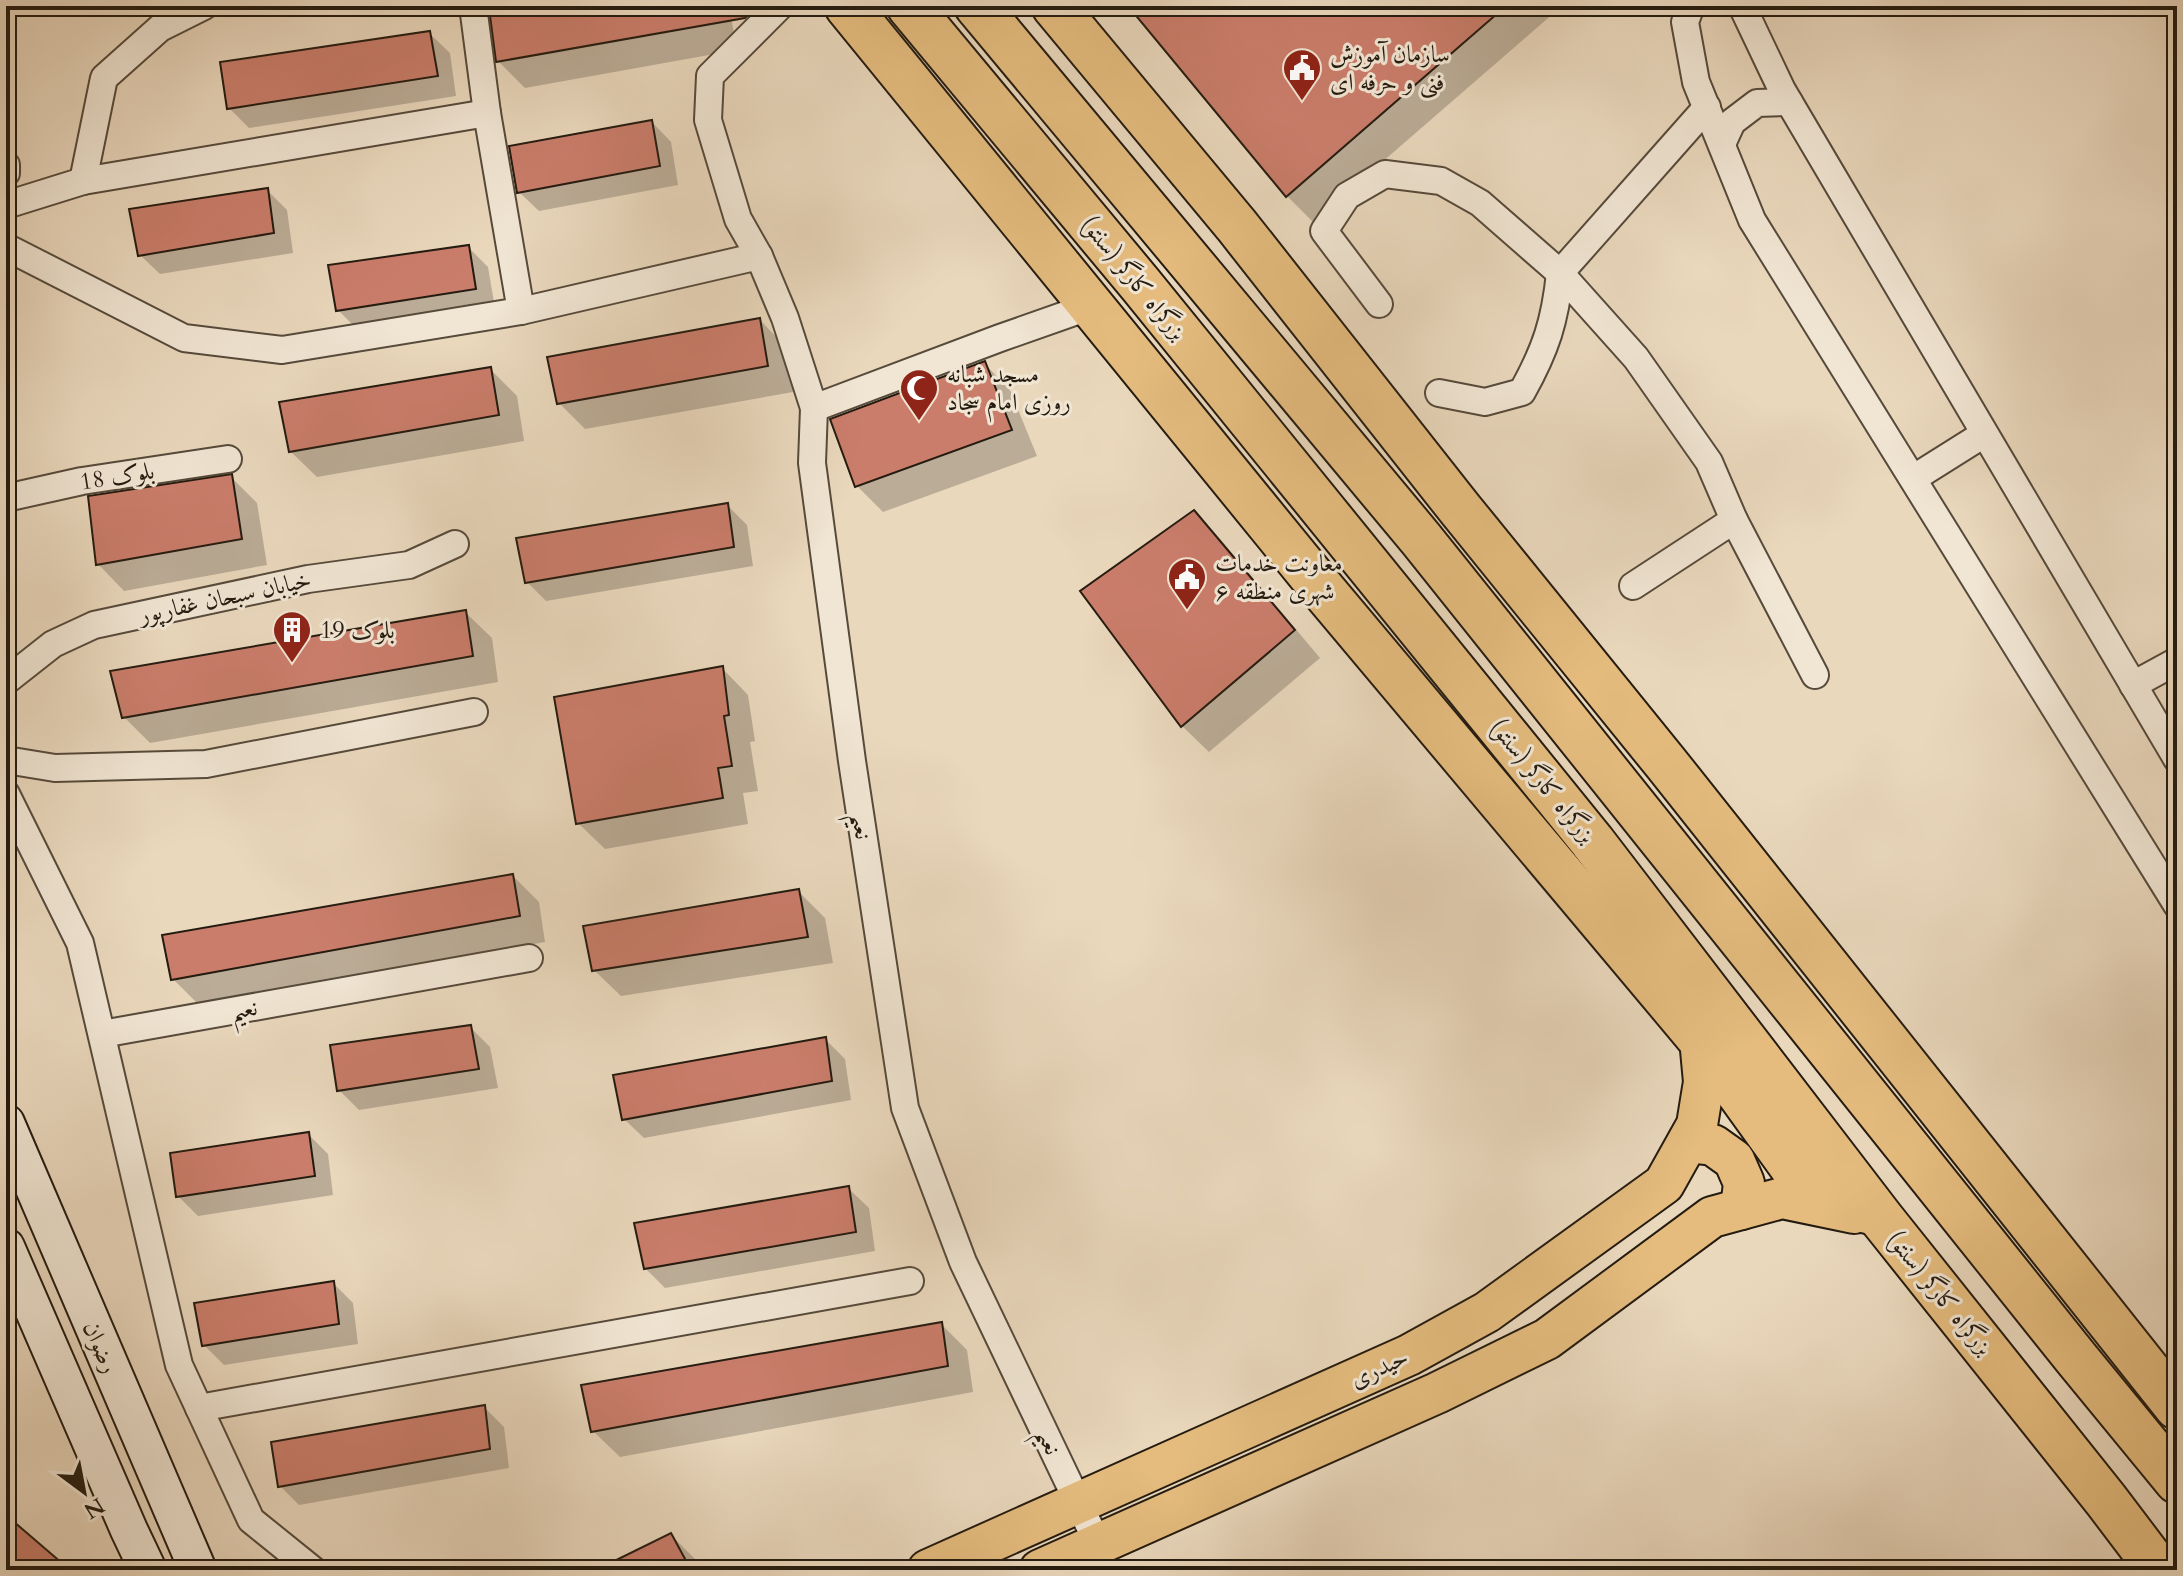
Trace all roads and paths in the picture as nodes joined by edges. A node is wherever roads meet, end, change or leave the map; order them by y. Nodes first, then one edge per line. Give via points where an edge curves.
1 (204, 6) edge
2 (473, 6) edge
3 (780, 6) edge
4 (847, 6) edge
5 (909, 6) edge
6 (977, 6) edge
7 (1054, 6) edge
8 (1691, 6) edge
9 (1742, 6) edge
10 (1789, 102) junction
11 (1707, 107) junction
12 (487, 113) junction
13 (1722, 144) junction
14 (6, 165) edge
15 (6, 173) edge
16 (83, 181) junction
17 (6, 205) edge
18 (6, 247) edge
19 (759, 256) junction
20 (1560, 273) junction
21 (1379, 304) dead end
22 (1091, 306) junction
23 (521, 311) junction
24 (1439, 393) dead end
25 (814, 408) junction
26 (1984, 434) junction
27 (228, 459) dead end
28 (1914, 478) junction
29 (6, 498) edge
30 (1734, 520) junction
31 (455, 544) dead end
32 (1633, 586) dead end
33 (2177, 661) edge
34 (1815, 675) dead end
35 (6, 681) edge
36 (2133, 685) junction
37 (474, 712) dead end
38 (2177, 759) edge
39 (6, 760) edge
40 (6, 794) edge
41 (2177, 905) edge
42 (529, 958) dead end
43 (102, 1034) junction
44 (1700, 1039) junction
45 (6, 1123) edge
46 (1688, 1142) junction
47 (1741, 1209) junction
48 (1881, 1218) junction
49 (52, 1233) junction
50 (7, 1254) edge
51 (910, 1281) dead end
52 (2177, 1407) edge
53 (199, 1408) junction
54 (2177, 1481) edge
55 (1078, 1503) junction
56 (1098, 1544) junction
57 (148, 1570) edge
58 (198, 1570) edge
59 (313, 1570) edge
60 (928, 1570) edge
61 (1040, 1570) edge
62 (2159, 1570) edge

1 - 16 street via 160,28 104,78
2 - 12 street
3 - 19 street, نعیم via 710,76 708,120 738,219
4 - 22 highway
5 - 48 highway, بزرگراه کارگر (سنتو) via 1592,841
6 - 54 highway via 1421,539
7 - 52 highway via 1237,226
8 - 11 street via 1685,22 1696,82
9 - 10 street
10 - 13 street via 1757,103 1732,122
10 - 26 street
11 - 13 street
11 - 20 street
12 - 16 street
12 - 23 street
13 - 28 street via 1752,220
14 - 15 street
16 - 17 street
18 - 23 street via 184,338 282,350
19 - 23 street
19 - 25 street, نعیم
20 - 21 street via 1480,203 1441,181 1385,174 1347,196 1324,231
20 - 24 street via 1556,309 1541,357 1522,392 1485,402
20 - 30 street via 1646,371 1709,462
22 - 25 street
22 - 44 highway
25 - 55 street, نعیم via 814,479 905,1108 963,1262
26 - 28 street
26 - 36 street
27 - 29 street, بلوک 18
28 - 41 street
30 - 32 street
30 - 34 street
31 - 35 street, خیابان سبحان غفارپور via 409,565 308,579 94,625 53,644
33 - 36 street
36 - 38 street
37 - 39 street via 206,764 55,768
40 - 43 street via 80,943
42 - 43 street, نعیم
43 - 53 street via 179,1365
44 - 46 main road, حیدری via 1704,1082 1697,1125
44 - 48 highway via 1798,1175
45 - 49 main road, رضوان
46 - 47 main road via 1713,1145 1734,1160 1744,1183
46 - 55 main road, حیدری via 1664,1184 1487,1312 1409,1355
47 - 48 main road, حیدری via 1782,1198
47 - 56 main road, حیدری via 1712,1217 1547,1339
48 - 62 highway, بزرگراه کارگر (سنتو)
49 - 50 main road
49 - 58 main road, رضوان
50 - 57 main road, رضوان
51 - 53 street
53 - 59 street via 251,1520
55 - 56 street, نعیم
55 - 60 main road, حیدری
56 - 61 main road, حیدری

